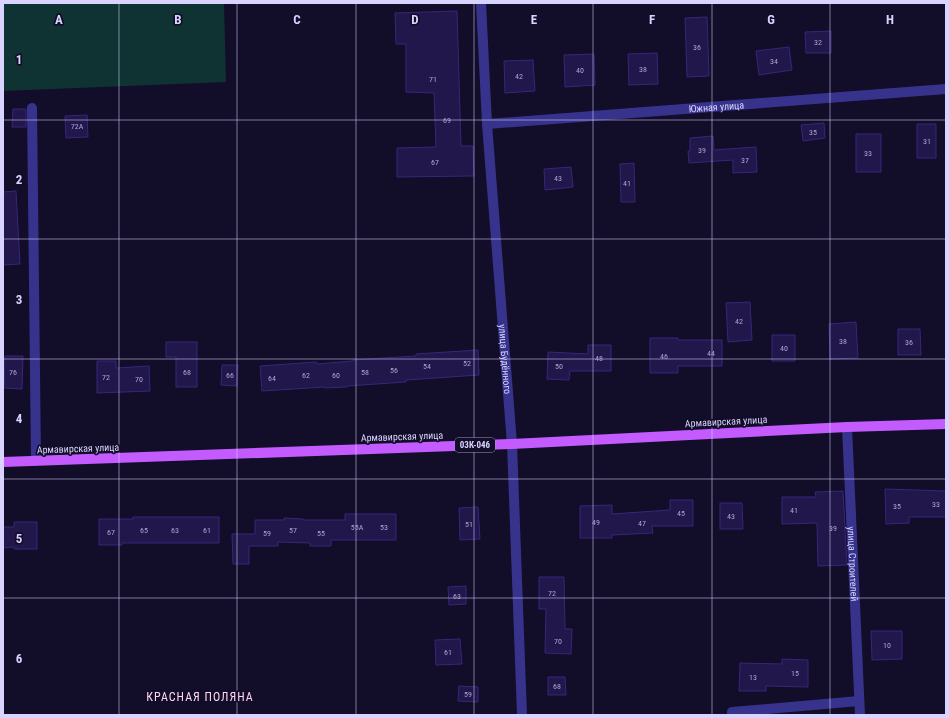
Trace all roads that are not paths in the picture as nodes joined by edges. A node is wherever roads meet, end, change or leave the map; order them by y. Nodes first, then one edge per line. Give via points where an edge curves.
1 (481, 3) edge
2 (946, 89) edge
3 (32, 108) dead end
4 (487, 124) junction
5 (946, 424) edge
6 (847, 427) junction
7 (512, 444) junction
8 (36, 461) junction
9 (3, 462) edge
10 (859, 701) junction
11 (522, 715) edge
12 (732, 715) edge
13 (860, 715) edge

1 - 4 street, улица Будённого
2 - 4 street, Южная улица
3 - 8 street
4 - 7 street, улица Будённого
5 - 6 main road, Армавирская улица / 03К-046
6 - 7 main road, Армавирская улица / 03К-046
6 - 10 street, улица Строителей
7 - 8 main road, Армавирская улица / 03К-046
7 - 11 street, улица Будённого
8 - 9 main road, Армавирская улица / 03К-046
10 - 12 street via 732,712
10 - 13 street, улица Строителей

